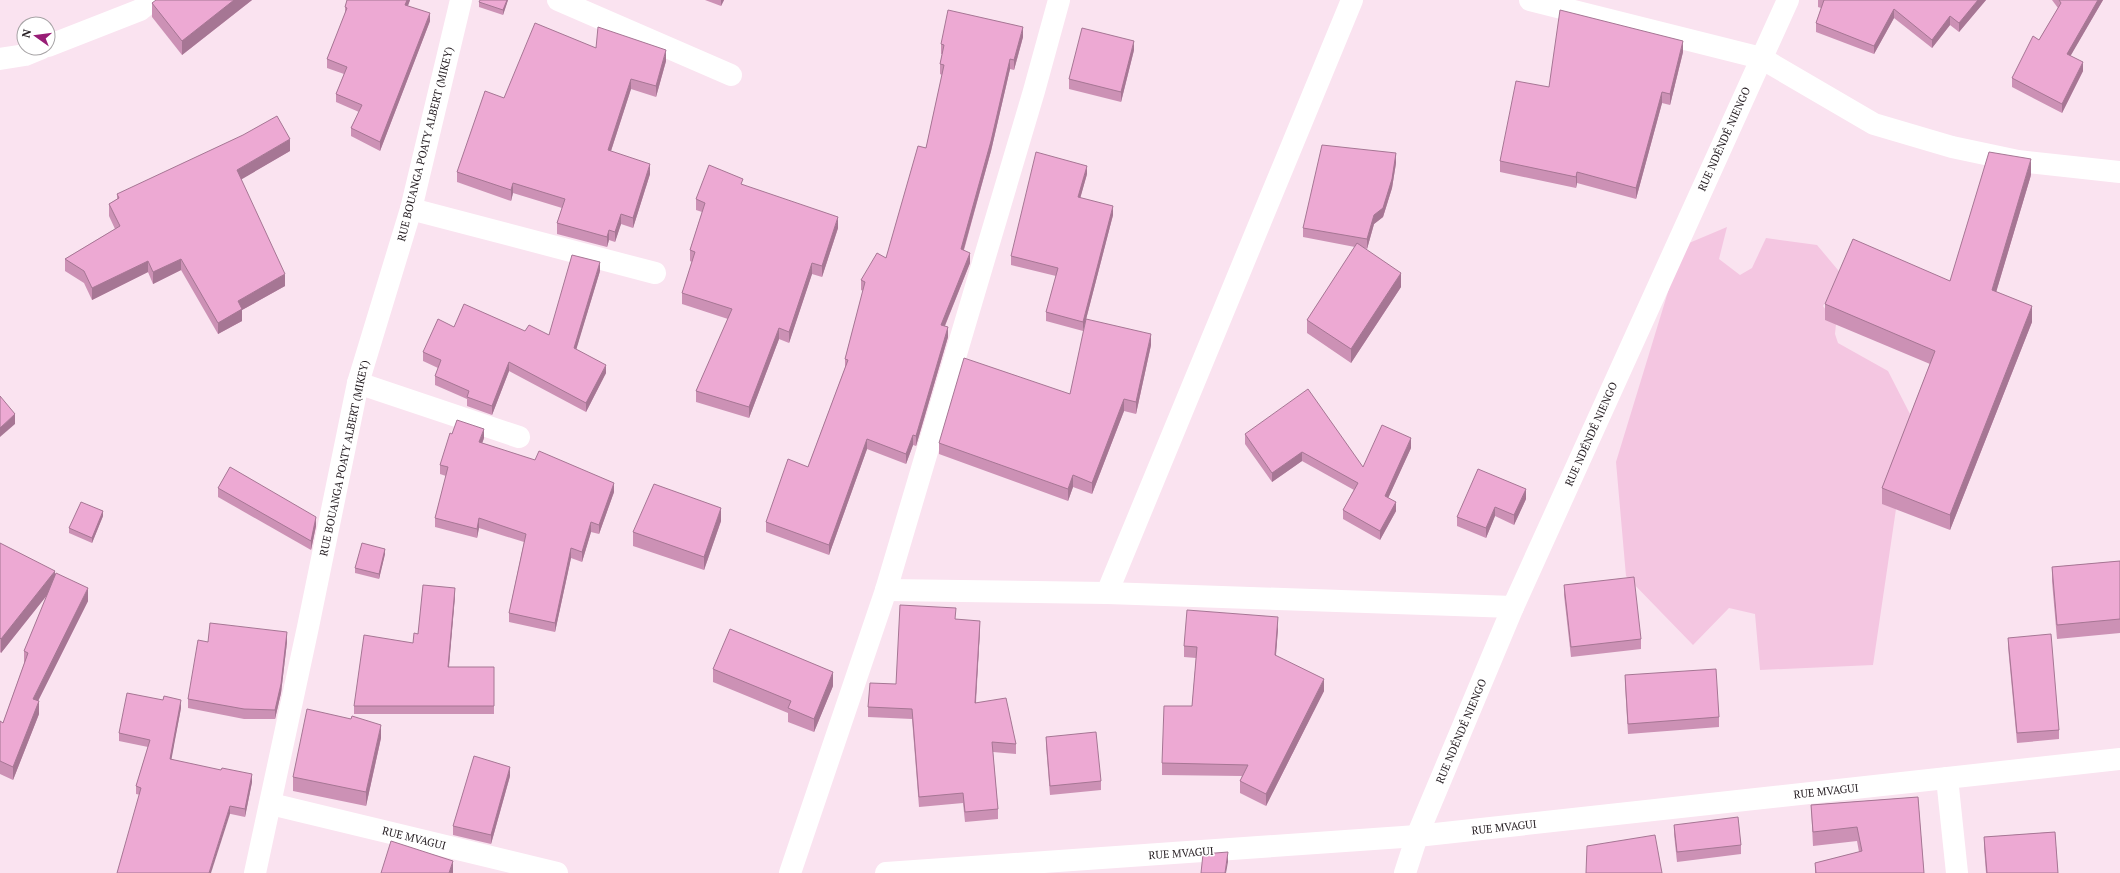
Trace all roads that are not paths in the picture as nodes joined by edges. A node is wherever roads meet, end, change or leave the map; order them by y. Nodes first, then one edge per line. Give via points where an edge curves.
1 (152, 0) edge
2 (461, 0) edge
3 (558, 0) edge
4 (1059, 0) edge
5 (1352, 0) edge
6 (1530, 0) edge
7 (1788, 0) edge
8 (56, 43) edge
9 (19, 56) edge
10 (1761, 58) junction
11 (0, 59) edge
12 (731, 75) dead end
13 (2120, 172) edge
14 (411, 209) junction
15 (655, 273) dead end
16 (358, 383) junction
17 (519, 438) dead end
18 (886, 590) junction
19 (1107, 593) junction
20 (1513, 607) junction
21 (2120, 759) edge
22 (1947, 778) junction
23 (271, 804) junction
24 (1417, 836) junction
25 (254, 873) edge
26 (558, 873) edge
27 (790, 873) edge
28 (886, 873) edge
29 (1405, 873) edge
30 (1957, 873) edge

1 - 8 street via 140,10
2 - 14 street, RUE BOUANGA POATY ALBERT (MIKEY)
3 - 12 street
4 - 18 street
5 - 19 street
6 - 10 street
7 - 10 street, RUE NDÉNDÉ NIENGO
9 - 11 street
10 - 13 street via 1874,124 1952,147 2018,161
10 - 20 street, RUE NDÉNDÉ NIENGO
14 - 15 street
14 - 16 street, RUE BOUANGA POATY ALBERT (MIKEY)
16 - 17 street
16 - 23 street, RUE BOUANGA POATY ALBERT (MIKEY)
18 - 19 street
18 - 27 street
19 - 20 street
20 - 24 street, RUE NDÉNDÉ NIENGO
21 - 22 street, RUE MVAGUI
22 - 24 street, RUE MVAGUI
22 - 30 street
23 - 25 street, RUE BOUANGA POATY ALBERT (MIKEY)
23 - 26 street, RUE MVAGUI
24 - 28 street, RUE MVAGUI
24 - 29 street, RUE NDÉNDÉ NIENGO

